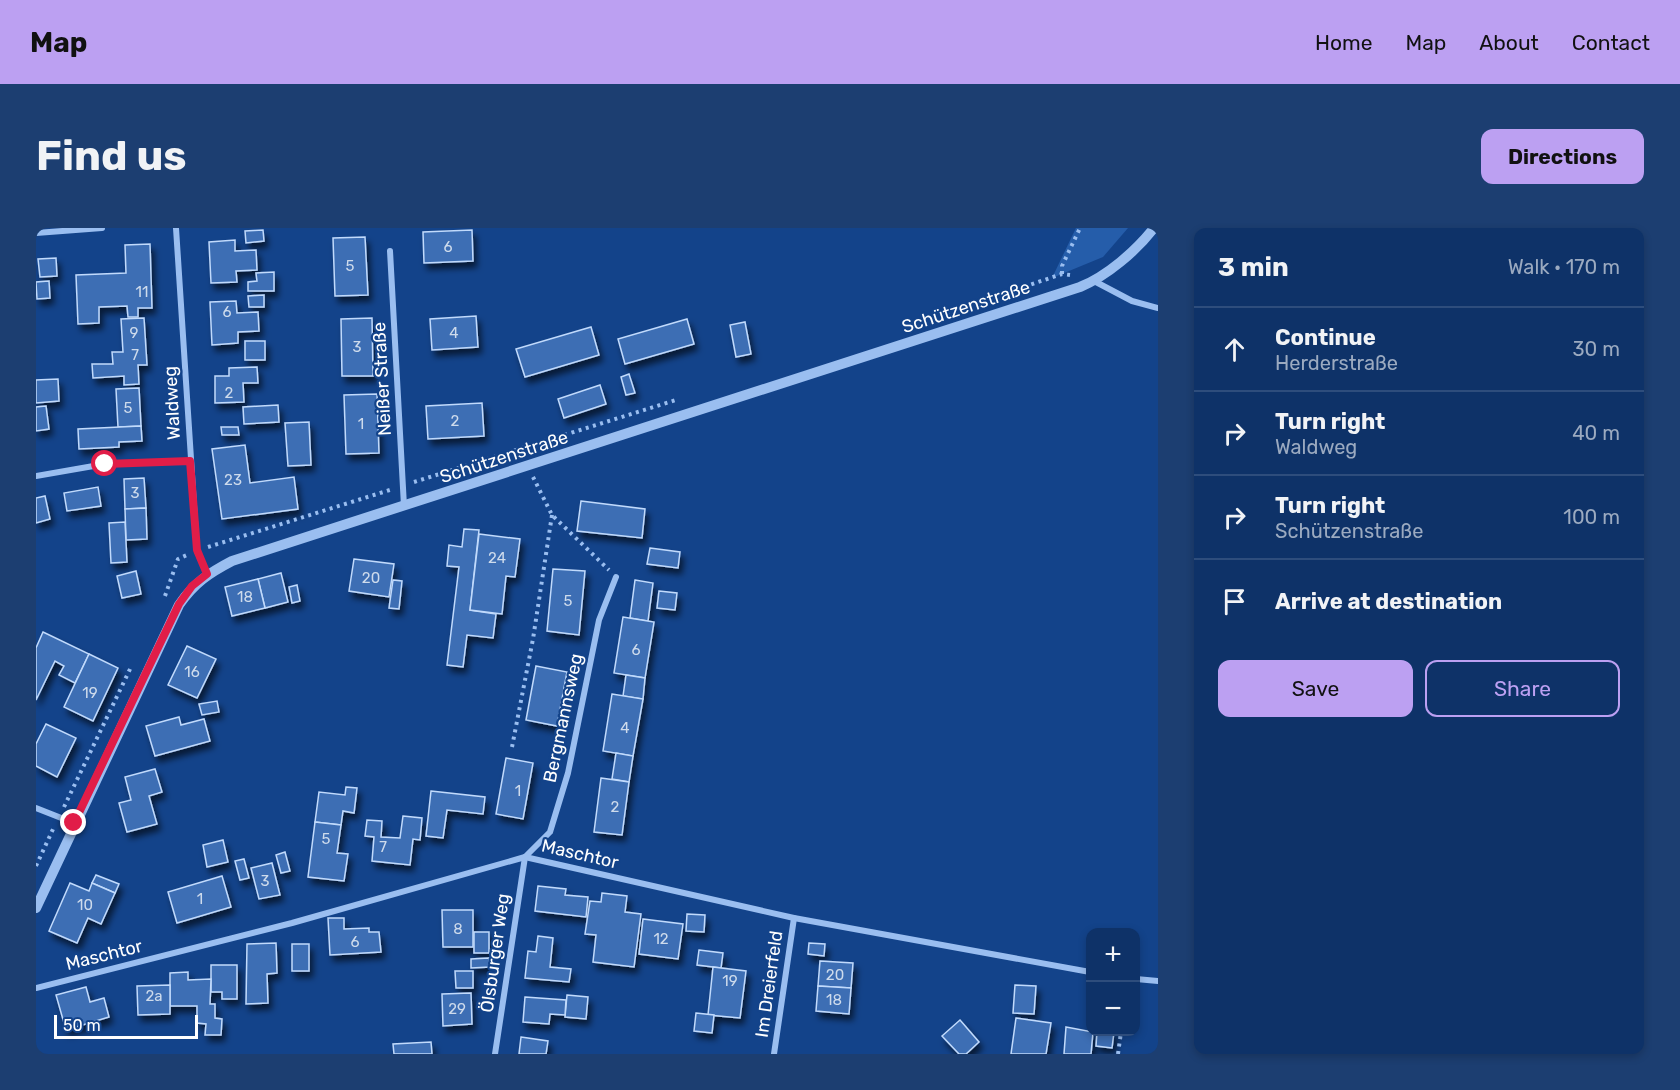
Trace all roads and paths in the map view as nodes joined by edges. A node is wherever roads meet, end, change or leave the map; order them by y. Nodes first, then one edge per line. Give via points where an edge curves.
1 (102, 228) edge
2 (176, 228) edge
3 (1080, 228) edge
4 (1154, 228) edge
5 (36, 233) edge
6 (390, 251) dead end
7 (1094, 281) junction
8 (1158, 308) edge
9 (939, 315) dead end
10 (680, 399) dead end
11 (522, 448) junction
12 (190, 461) junction
13 (527, 466) junction
14 (36, 476) edge
15 (403, 486) junction
16 (404, 506) junction
17 (552, 514) junction
18 (197, 550) junction
19 (207, 574) junction
20 (616, 577) joint
21 (161, 605) dead end
22 (136, 658) dead end
23 (512, 747) dead end
24 (36, 808) edge
25 (58, 818) junction
26 (74, 823) junction
27 (525, 857) junction
28 (36, 866) edge
29 (36, 908) edge
30 (794, 918) junction
31 (1086, 971) edge
32 (1140, 979) edge
33 (1158, 981) edge
34 (36, 988) edge
35 (1120, 1036) edge
36 (495, 1054) edge
37 (774, 1054) edge
38 (1118, 1054) edge

1 - 5 street
2 - 12 street, Waldweg
3 - 9 path via 1062,274
4 - 7 street, Schützenstraße
6 - 15 street, Neißer Straße
7 - 8 street via 1132,302
7 - 13 street, Schützenstraße
10 - 11 path
11 - 13 path
11 - 15 path
12 - 14 street via 105,464
12 - 18 street, Waldweg
13 - 16 street, Schützenstraße
13 - 17 path
15 - 16 street, Neißer Straße
15 - 18 path
16 - 19 street, Schützenstraße via 232,561
17 - 20 path
17 - 23 path
18 - 19 street, Waldweg
18 - 21 path via 178,559
19 - 26 street, Schützenstraße via 179,604
20 - 27 street, Bergmannsweg via 600,620 568,773 550,832
22 - 25 path
24 - 25 street
25 - 26 street
25 - 28 path
26 - 29 street, Schützenstraße
27 - 30 street, Maschtor
27 - 34 street, Maschtor via 292,923
27 - 36 street, Ölsburger Weg
30 - 31 street, Maschtor
30 - 37 street, Im Dreierfeld
32 - 33 street
35 - 38 path

